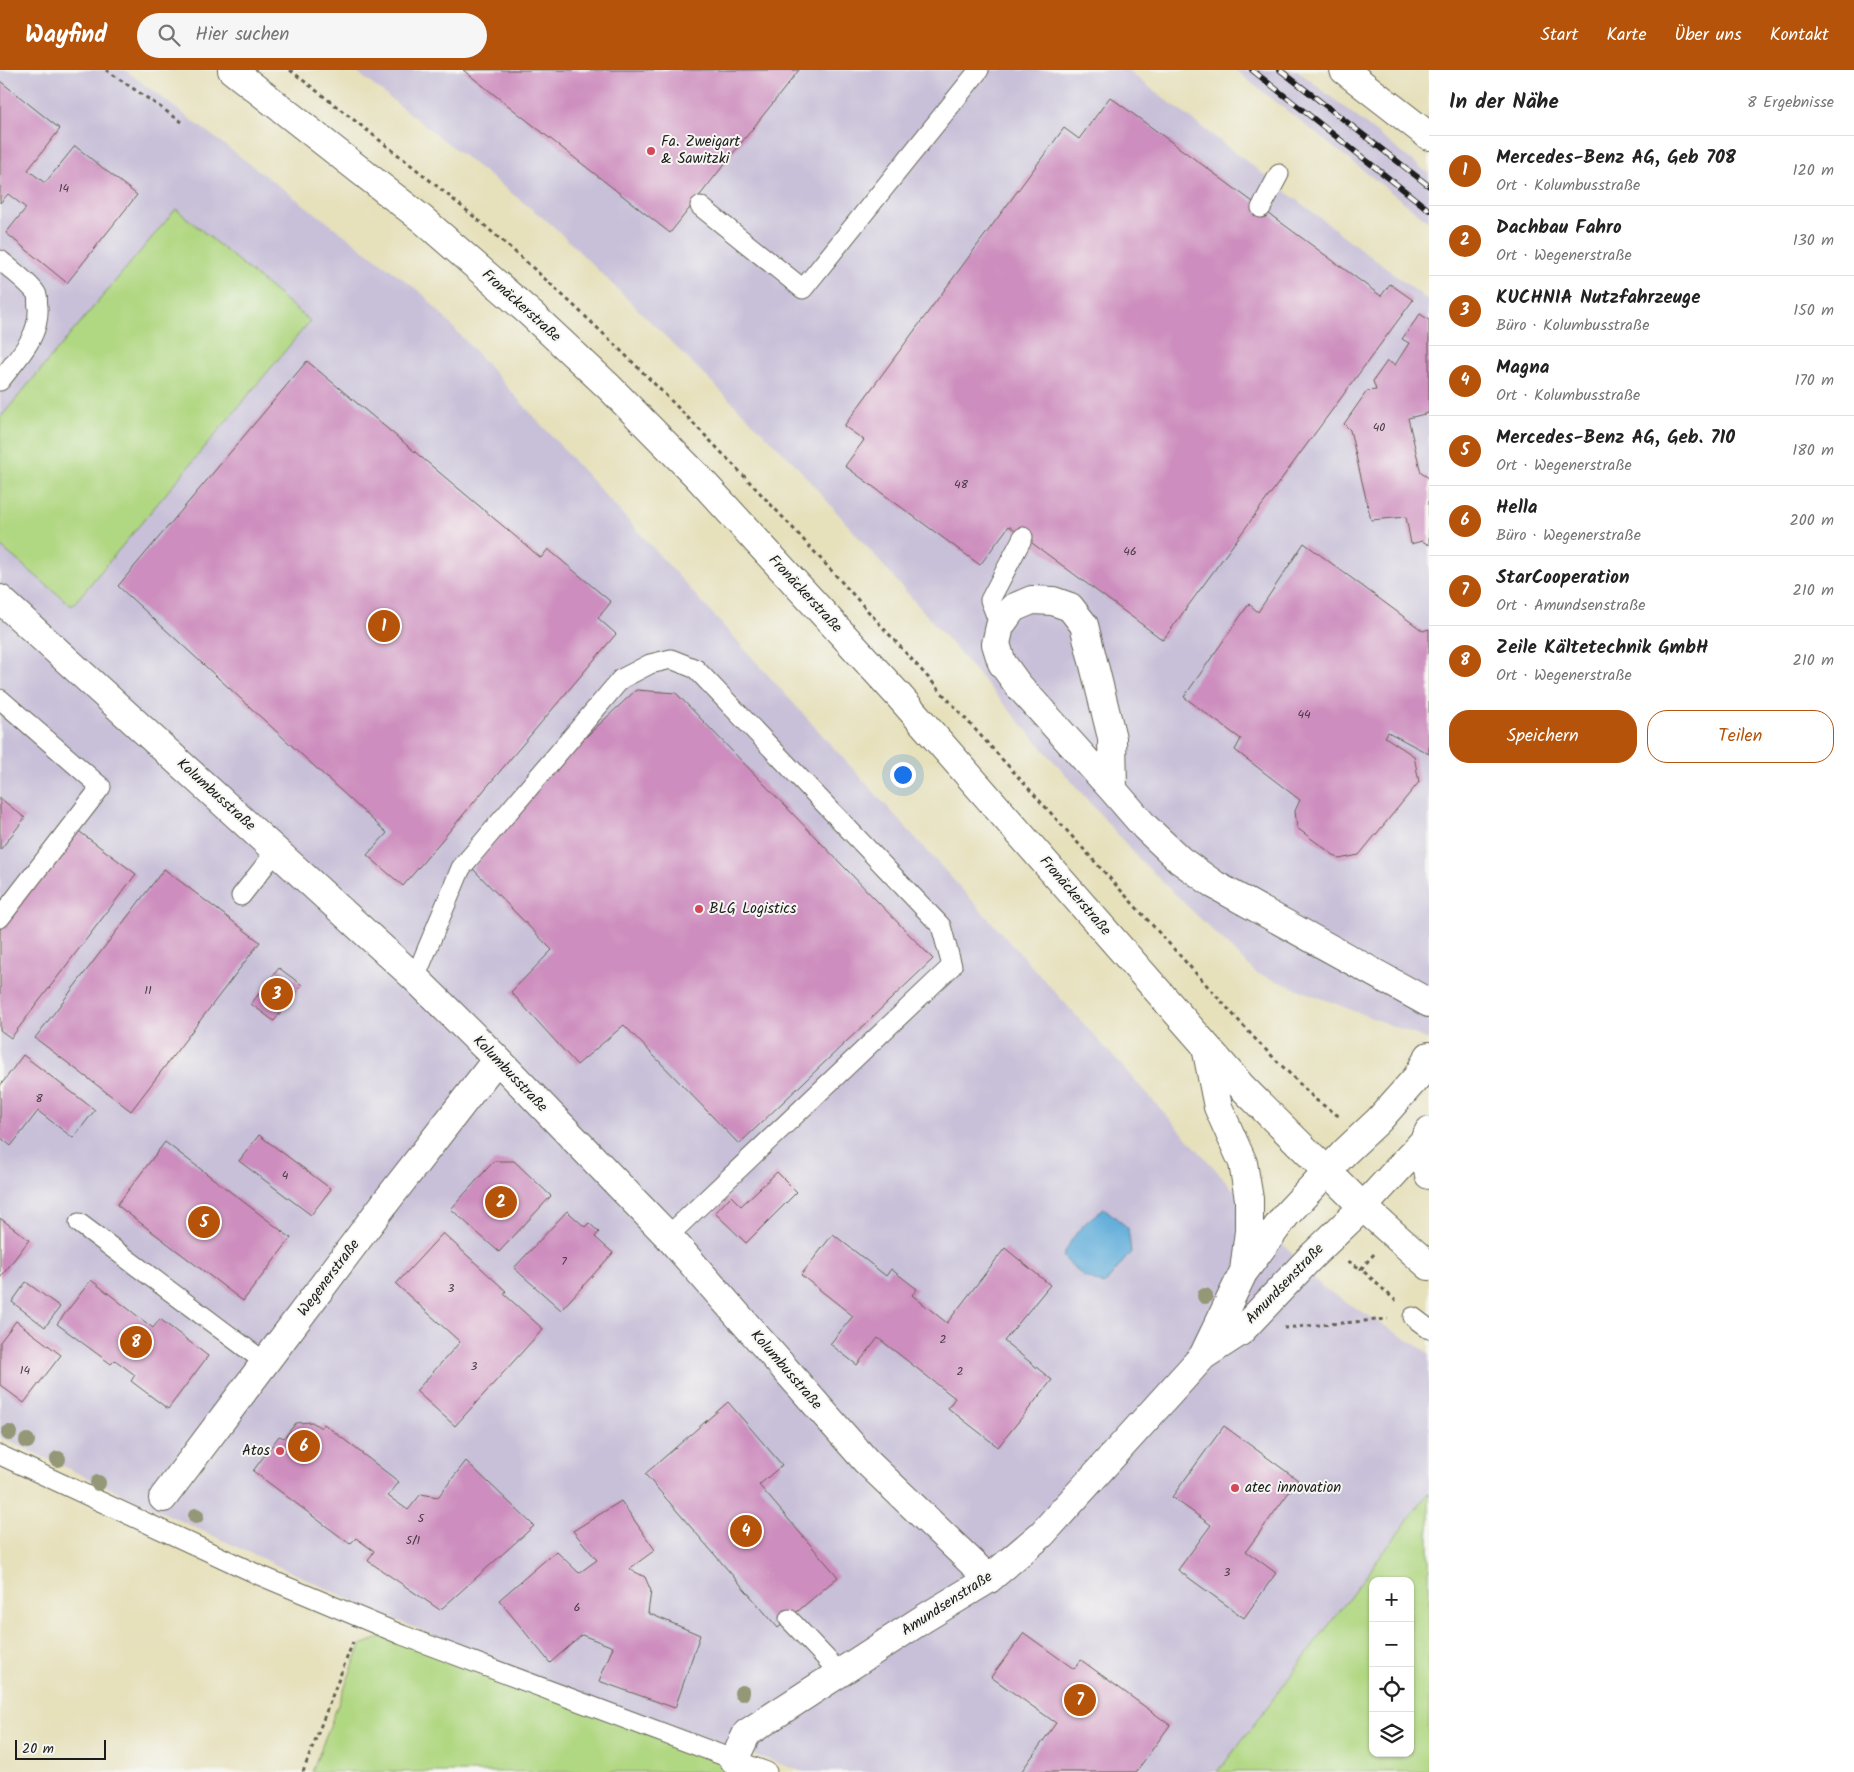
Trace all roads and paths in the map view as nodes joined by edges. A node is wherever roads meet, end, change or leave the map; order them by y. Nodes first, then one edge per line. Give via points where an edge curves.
1 (106, 70) edge
2 (232, 70) edge
3 (979, 70) edge
4 (1344, 70) edge
5 (185, 124) dead end
6 (1429, 136) edge
7 (1279, 174) dead end
8 (700, 206) dead end
9 (1261, 208) dead end
10 (0, 260) edge
11 (0, 381) edge
12 (1023, 537) dead end
13 (0, 600) edge
14 (1000, 626) junction
15 (0, 699) edge
16 (1113, 790) junction
17 (277, 850) junction
18 (241, 896) dead end
19 (0, 918) edge
20 (415, 978) junction
21 (1429, 1003) edge
22 (1206, 1047) junction
23 (1429, 1056) edge
24 (497, 1059) junction
25 (1426, 1136) edge
26 (1326, 1172) junction
27 (1429, 1175) edge
28 (1362, 1207) junction
29 (78, 1223) dead end
30 (668, 1236) junction
31 (1429, 1266) edge
32 (1243, 1273) junction
33 (1413, 1317) joint
34 (1429, 1329) edge
35 (1240, 1332) junction
36 (1202, 1356) junction
37 (266, 1363) junction
38 (0, 1455) edge
39 (163, 1498) dead end
40 (990, 1579) junction
41 (362, 1618) junction
42 (789, 1619) dead end
43 (840, 1673) junction
44 (734, 1760) junction
45 (303, 1772) edge
46 (767, 1772) edge

1 - 5 path
2 - 22 street, Fronäckerstraße via 422,218 609,387 697,476 905,703
3 - 8 lane via 803,289
4 - 6 street
7 - 9 lane
10 - 11 lane via 37,294 38,311 33,337
12 - 14 lane via 990,600
13 - 17 street, Kolumbusstraße
14 - 16 street via 996,644 1002,663
14 - 16 street via 1013,608 1032,600 1053,601 1070,608 1084,625 1112,738
15 - 19 lane via 101,787
16 - 21 street via 1145,828 1214,886
17 - 18 lane
17 - 20 street, Kolumbusstraße
20 - 24 street, Kolumbusstraße
20 - 30 lane via 462,868 621,679 650,664 671,659 696,669 941,926 952,966
22 - 26 street, Fronäckerstraße
22 - 32 street via 1218,1107 1243,1163 1249,1231
23 - 26 street via 1405,1091
24 - 30 street, Kolumbusstraße
24 - 37 street, Wegenerstraße
25 - 27 street
25 - 28 street
26 - 28 street, Fronäckerstraße
26 - 32 street, Amundsenstraße via 1286,1215
28 - 31 street, Fronäckerstraße
28 - 35 street, Amundsenstraße
29 - 37 lane
30 - 40 street, Kolumbusstraße via 866,1461
32 - 36 street, Amundsenstraße
33 - 34 lane
33 - 35 path
35 - 36 street, Amundsenstraße
36 - 40 street, Amundsenstraße via 1042,1534
37 - 39 street, Wegenerstraße
38 - 41 lane via 250,1571
40 - 43 street, Amundsenstraße
41 - 44 lane
41 - 45 path
42 - 43 lane
43 - 44 street, Amundsenstraße via 747,1733
44 - 46 lane

